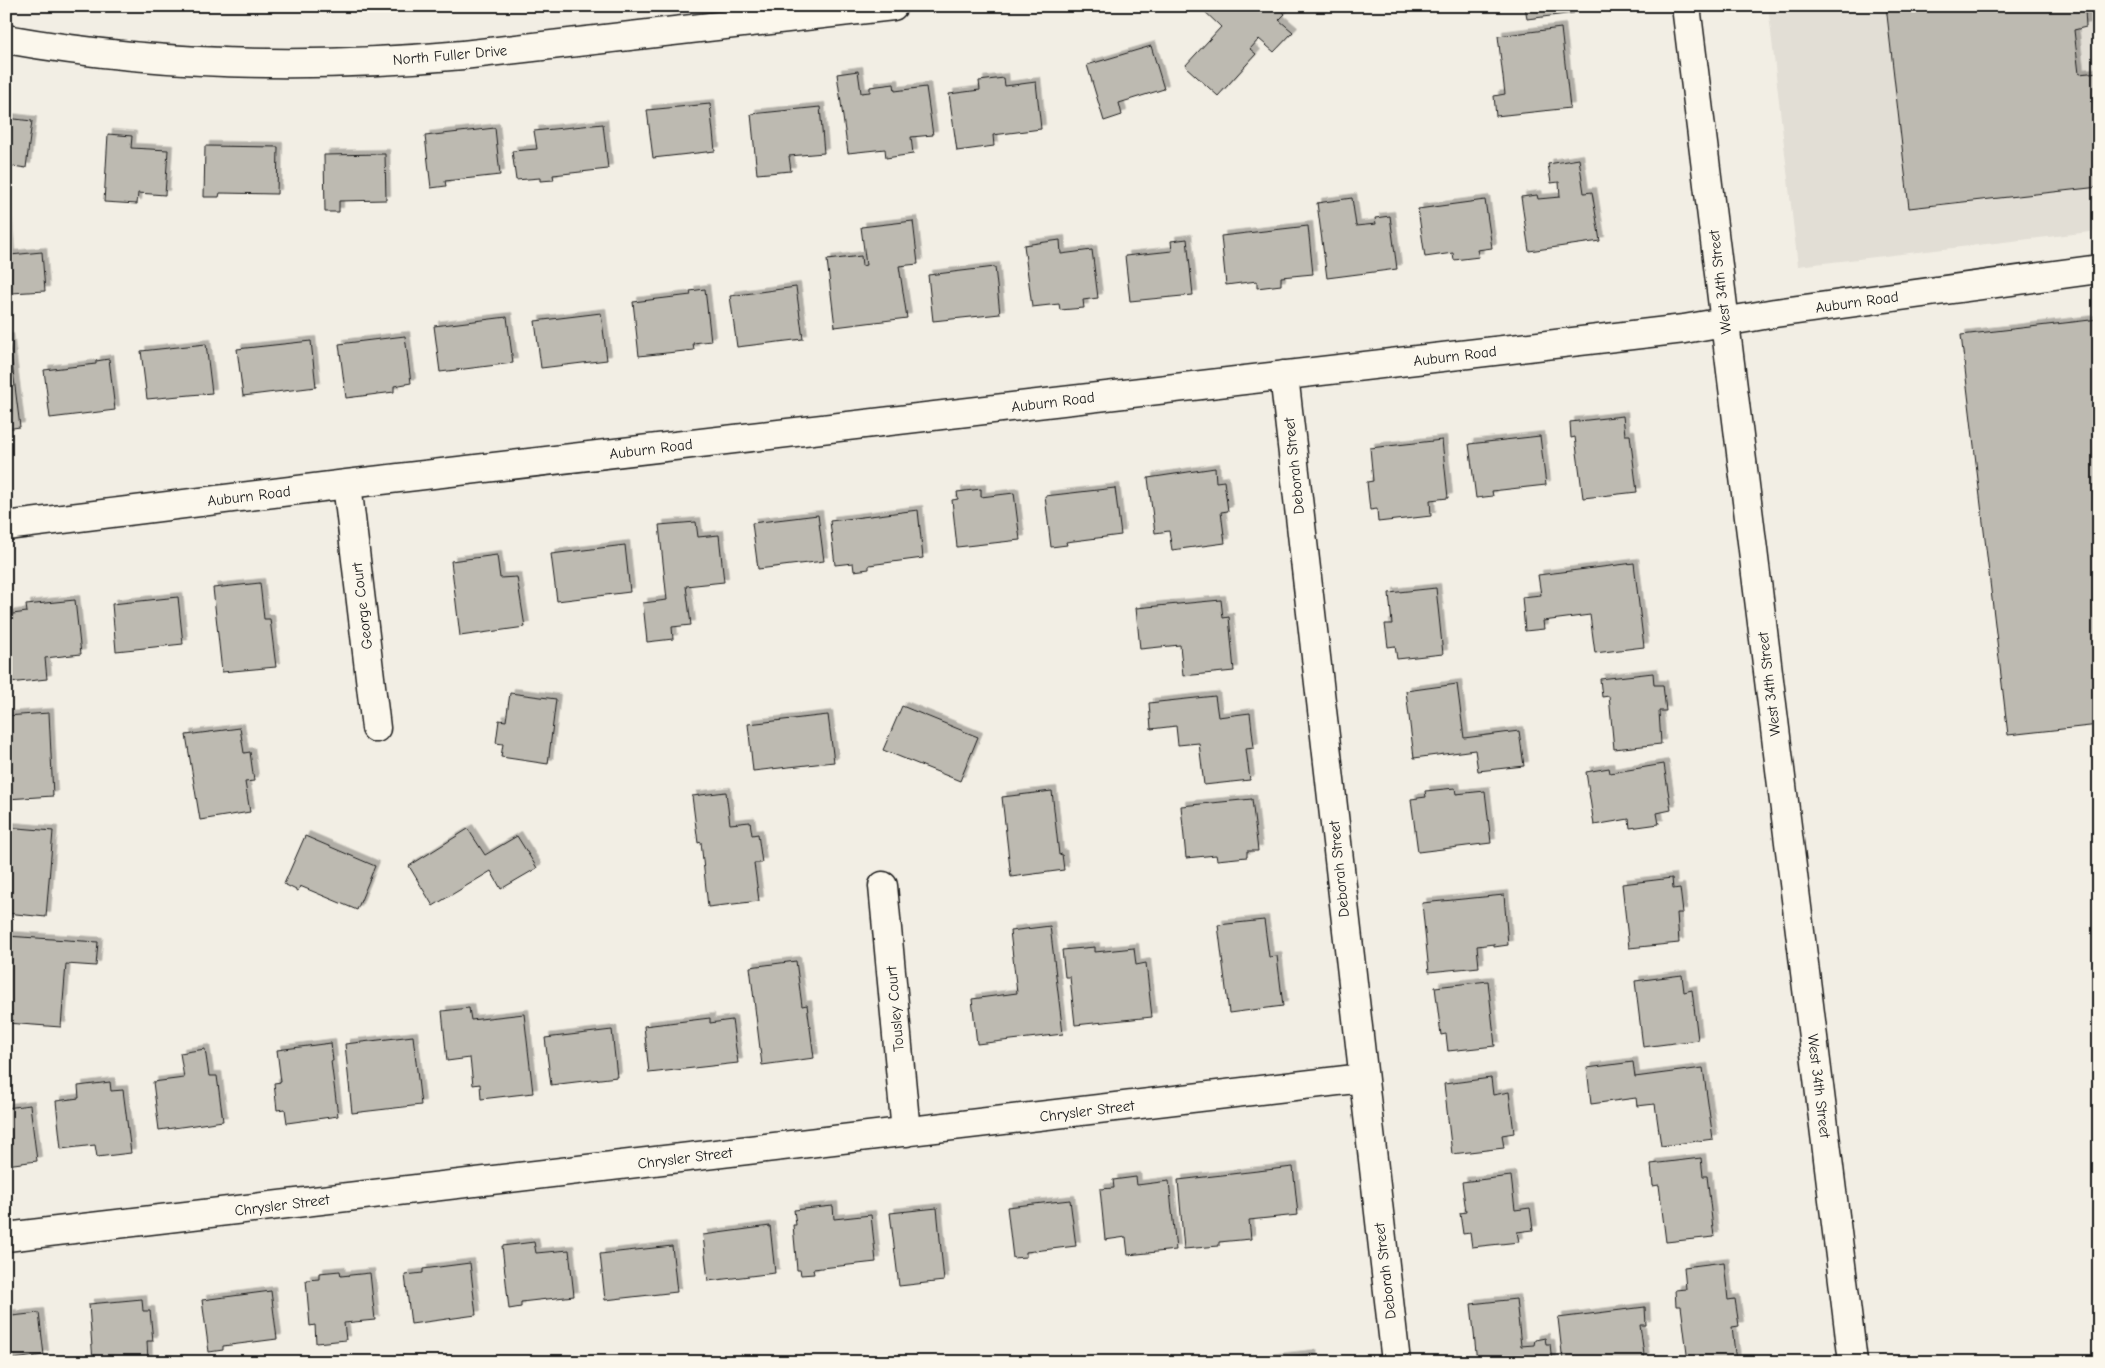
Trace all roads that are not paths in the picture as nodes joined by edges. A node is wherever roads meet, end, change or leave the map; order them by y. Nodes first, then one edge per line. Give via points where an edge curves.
1 (893, 6) edge
2 (1686, 6) edge
3 (6, 39) edge
4 (2099, 269) edge
5 (1724, 322) junction
6 (1284, 375) junction
7 (347, 484) junction
8 (6, 526) edge
9 (376, 728) dead end
10 (883, 886) dead end
11 (1363, 1078) junction
12 (906, 1132) junction
13 (6, 1237) edge
14 (1396, 1362) edge
15 (1853, 1362) edge

1 - 3 street, North Fuller Drive via 386,61 211,62 110,54
2 - 5 street, West 34th Street
4 - 5 street, Auburn Road
5 - 6 street, Auburn Road
5 - 15 street, West 34th Street
6 - 7 street, Auburn Road
6 - 11 street, Deborah Street
7 - 8 street, Auburn Road
7 - 9 street, George Court
10 - 12 street, Tousley Court
11 - 12 street, Chrysler Street
11 - 14 street, Deborah Street
12 - 13 street, Chrysler Street

